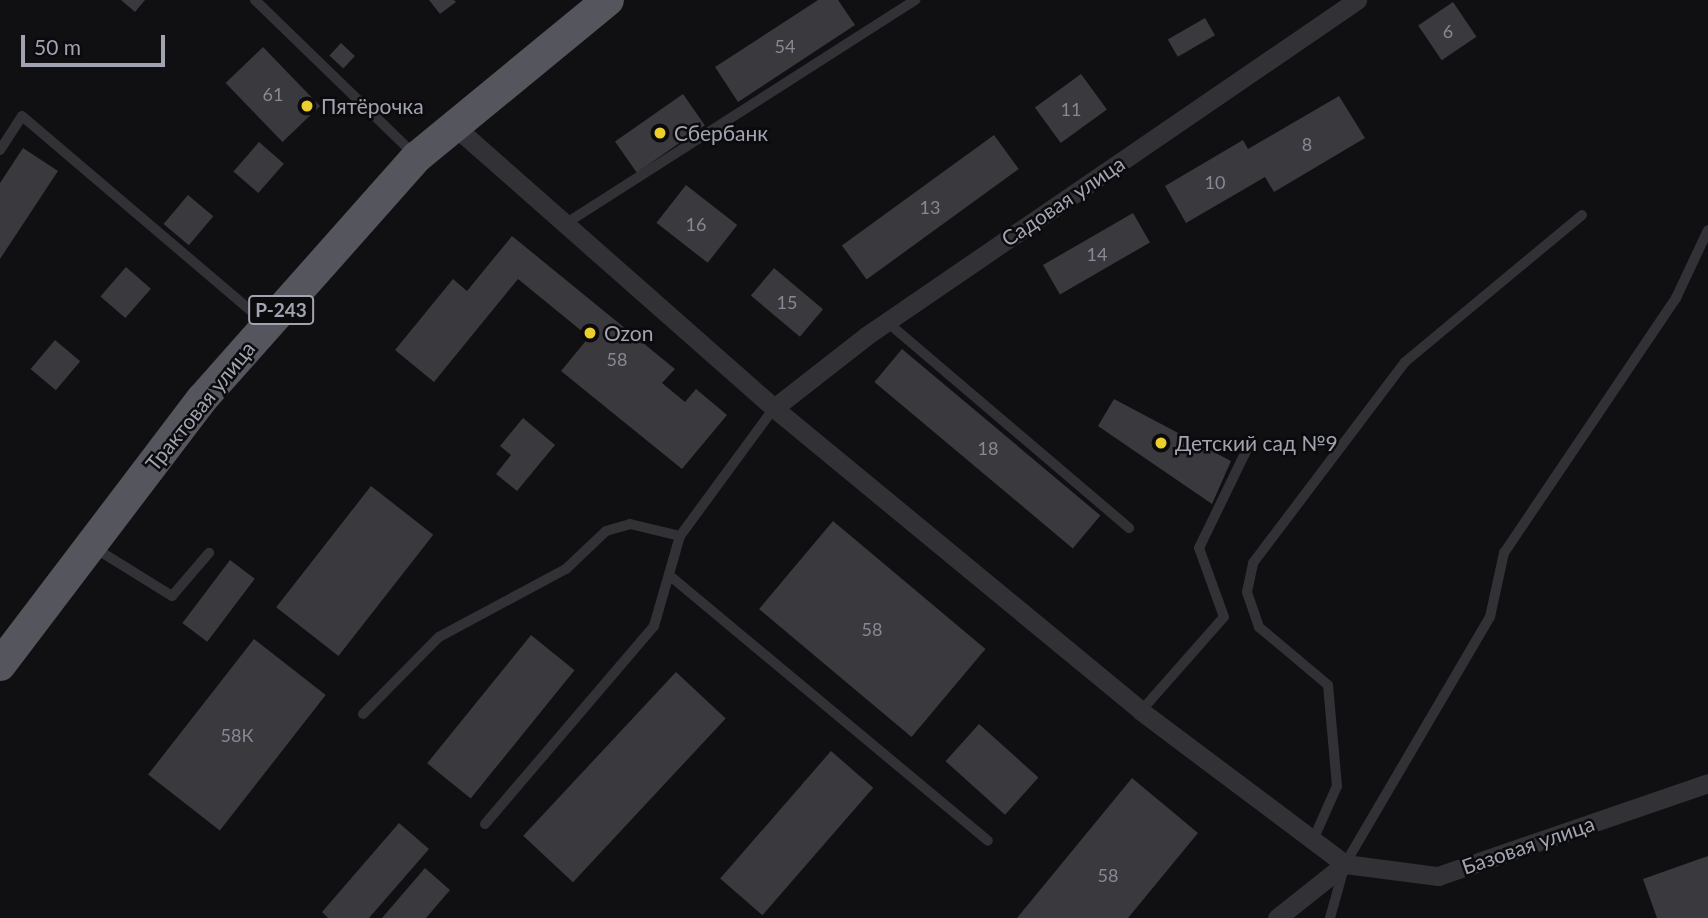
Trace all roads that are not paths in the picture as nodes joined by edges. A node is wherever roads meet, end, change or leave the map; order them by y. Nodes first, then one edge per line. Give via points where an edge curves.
1 (255, 0) edge
2 (608, 0) edge
3 (915, 0) edge
4 (1357, 0) edge
5 (452, 124) junction
6 (0, 150) edge
7 (417, 157) junction
8 (1582, 215) dead end
9 (565, 224) junction
10 (1708, 230) edge
11 (887, 322) junction
12 (268, 324) junction
13 (774, 408) junction
14 (1248, 447) dead end
15 (1129, 528) dead end
16 (680, 536) junction
17 (91, 545) junction
18 (209, 554) dead end
19 (669, 575) junction
20 (0, 665) edge
21 (1141, 711) junction
22 (363, 714) dead end
23 (1708, 783) edge
24 (485, 824) dead end
25 (1313, 840) junction
26 (988, 841) dead end
27 (1345, 864) junction
28 (1277, 918) edge
29 (1330, 918) edge

1 - 7 lane
2 - 5 highway, Трактовая улица / Р-243
3 - 9 lane
4 - 11 street, Садовая улица
5 - 7 highway, Трактовая улица / Р-243
5 - 9 street
6 - 12 lane via 22,117
7 - 12 highway, Трактовая улица / Р-243
8 - 25 lane via 1405,362 1253,562 1247,592 1259,627 1328,685 1337,786
9 - 13 street
10 - 27 lane via 1676,298 1504,553 1490,617
11 - 13 street, Садовая улица
11 - 15 lane
12 - 17 highway, Трактовая улица / Р-243 via 202,399
13 - 16 lane
13 - 21 street
14 - 21 lane via 1199,548 1224,617
16 - 19 lane
16 - 22 lane via 630,524 606,531 566,569 439,637
17 - 18 lane via 172,596
17 - 20 highway, Трактовая улица / Р-243
19 - 24 lane via 654,626
19 - 26 lane
21 - 25 street
23 - 27 street, Базовая улица via 1438,876
25 - 27 street
27 - 28 street
27 - 29 lane

